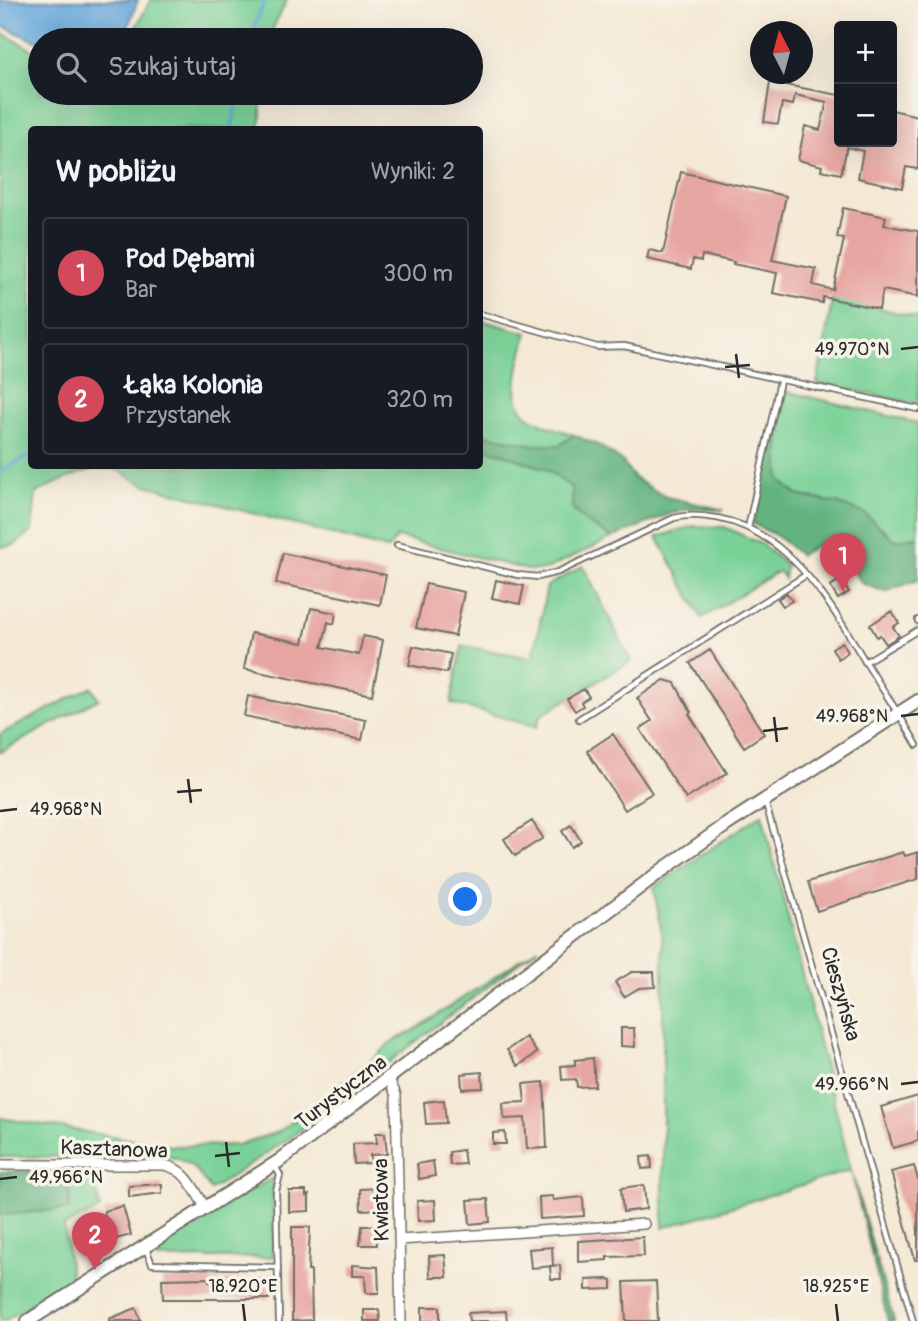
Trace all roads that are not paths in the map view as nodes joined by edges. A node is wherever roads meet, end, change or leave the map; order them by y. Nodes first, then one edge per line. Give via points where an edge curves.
1 (483, 315) edge
2 (780, 381) junction
3 (918, 409) edge
4 (748, 528) junction
5 (397, 545) dead end
6 (806, 575) junction
7 (918, 630) edge
8 (865, 662) junction
9 (918, 701) edge
10 (898, 714) junction
11 (579, 719) dead end
12 (917, 745) edge
13 (764, 800) junction
14 (389, 1079) junction
15 (0, 1165) edge
16 (274, 1165) junction
17 (206, 1209) junction
18 (644, 1224) dead end
19 (399, 1240) junction
20 (145, 1247) junction
21 (278, 1267) junction
22 (29, 1321) edge
23 (279, 1321) edge
24 (401, 1321) edge
25 (913, 1321) edge

1 - 2 lane via 597,347 624,346
2 - 3 lane
2 - 4 lane
4 - 5 lane via 693,515 674,518 538,578
4 - 6 lane via 774,544
6 - 8 lane via 831,605
6 - 11 lane
7 - 8 lane
8 - 10 lane
9 - 10 main road
10 - 12 lane
10 - 13 main road
13 - 14 main road, Turystyczna via 661,870
13 - 25 lane, Cieszyńska
14 - 16 main road, Turystyczna
14 - 19 street, Kwiatowa via 396,1095
15 - 17 street, Kasztanowa via 174,1167
16 - 17 main road, Turystyczna
16 - 21 lane via 279,1175
17 - 20 main road, Turystyczna
18 - 19 street
19 - 24 street, Kwiatowa
20 - 21 lane via 152,1265
20 - 22 main road, Turystyczna
21 - 23 lane

